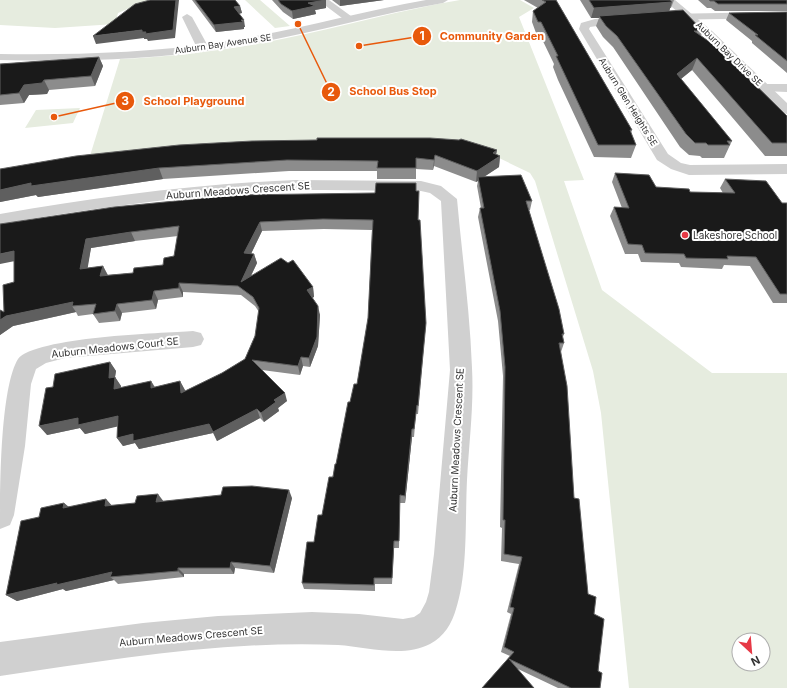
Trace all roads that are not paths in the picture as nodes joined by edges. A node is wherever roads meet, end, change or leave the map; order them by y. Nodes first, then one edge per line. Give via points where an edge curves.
1 (323, 0) edge
2 (419, 0) edge
3 (443, 0) edge
4 (669, 0) edge
5 (682, 0) edge
6 (703, 15) junction
7 (787, 15) edge
8 (689, 16) junction
9 (187, 17) dead end
10 (347, 17) junction
11 (652, 18) edge
12 (637, 19) edge
13 (201, 45) junction
14 (0, 50) edge
15 (0, 56) edge
16 (753, 61) dead end
17 (768, 83) junction
18 (785, 89) edge
19 (787, 110) edge
20 (787, 168) edge
21 (0, 219) edge
22 (193, 339) dead end
23 (0, 515) edge
24 (0, 659) edge

1 - 10 street
2 - 10 street, Auburn Bay Avenue SE
3 - 10 street, Auburn Bay Avenue SE
4 - 8 street, Auburn Bay Drive SE
5 - 6 street, Auburn Bay Drive SE
6 - 7 street
6 - 8 street
6 - 16 street, Auburn Bay Drive SE
8 - 11 street
8 - 17 street, Auburn Bay Drive SE
9 - 13 street
10 - 13 street, Auburn Bay Avenue SE via 281,35
12 - 20 street, Auburn Glen Heights SE via 592,23 585,25 584,29 662,157 676,166 689,170
13 - 14 street, Auburn Bay Avenue SE via 88,50
13 - 15 street, Auburn Bay Avenue SE via 108,56
17 - 18 street
17 - 19 street, Auburn Bay Drive SE
21 - 24 street, Auburn Meadows Crescent SE via 86,204 275,186 421,186 435,189 449,199 461,370 445,592 438,615 426,628 403,635 340,629 218,632 136,640
22 - 23 street, Auburn Meadows Court SE via 55,352 40,356 27,364 19,384 13,440

